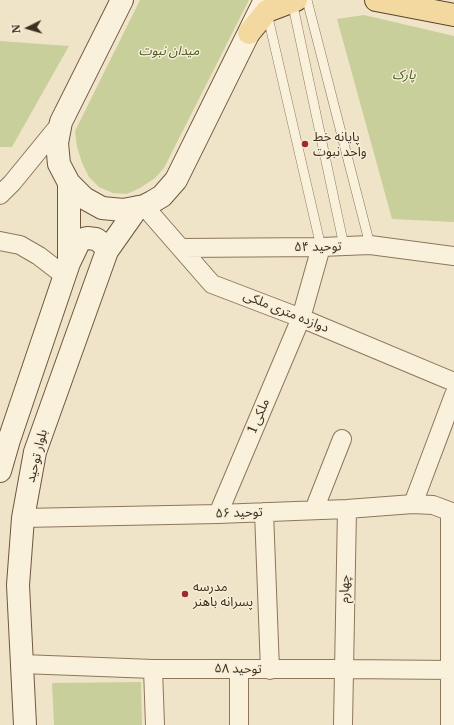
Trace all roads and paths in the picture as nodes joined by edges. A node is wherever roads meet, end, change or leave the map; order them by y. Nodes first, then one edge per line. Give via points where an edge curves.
1 (122, 0) edge
2 (298, 0) edge
3 (376, 0) edge
4 (266, 6) edge
5 (454, 16) edge
6 (61, 122) junction
7 (69, 183) junction
8 (0, 195) edge
9 (141, 207) junction
10 (0, 241) edge
11 (370, 245) junction
12 (344, 246) junction
13 (321, 247) junction
14 (181, 248) junction
15 (107, 251) junction
16 (454, 256) edge
17 (67, 269) junction
18 (300, 318) junction
19 (454, 382) edge
20 (454, 395) edge
21 (342, 439) dead end
22 (0, 471) edge
23 (413, 504) junction
24 (348, 509) junction
25 (314, 510) junction
26 (264, 512) junction
27 (452, 513) edge
28 (218, 514) junction
29 (23, 518) junction
30 (22, 664) junction
31 (239, 669) junction
32 (343, 669) junction
33 (154, 670) junction
34 (270, 670) junction
35 (452, 671) edge
36 (25, 725) edge
37 (155, 725) edge
38 (239, 725) edge
39 (342, 725) edge
40 (450, 725) edge

1 - 6 main road
2 - 4 main road
2 - 11 lane
2 - 12 lane
3 - 5 main road
4 - 9 main road via 249,33 176,180 162,196
4 - 13 lane
6 - 7 main road via 57,143 60,164
6 - 8 street
7 - 9 main road via 84,198 102,208 123,210
7 - 17 main road
9 - 14 street, دوازده متری ملکی
9 - 15 main road, بلوار توحید
10 - 17 street via 20,245
11 - 12 street, توحید ۵۴
11 - 16 street, توحید ۵۴
12 - 13 street, توحید ۵۴
13 - 14 street, توحید ۵۴
13 - 18 street, ملکی 1
14 - 18 street, دوازده متری ملکی via 212,284
15 - 17 main road via 96,239 80,240
15 - 29 main road, بلوار توحید via 35,452
17 - 22 main road
18 - 19 street, دوازده متری ملکی
18 - 28 street, ملکی 1
20 - 23 street
21 - 25 street
23 - 24 street, توحید ۵۶
23 - 27 street, توحید ۵۶ via 433,505
24 - 25 street, توحید ۵۶
24 - 32 street, چهارم
25 - 26 street, توحید ۵۶
26 - 28 street, توحید ۵۶
26 - 34 street
27 - 35 street
28 - 29 street, توحید ۵۶
29 - 30 main road, بلوار توحید via 18,585
30 - 33 street, توحید ۵۸
30 - 36 main road, بلوار توحید
31 - 33 street, توحید ۵۸
31 - 34 street, توحید ۵۸
31 - 38 street
32 - 34 street, توحید ۵۸
32 - 35 street, توحید ۵۸
32 - 39 street, چهارم
33 - 37 street
35 - 40 street

